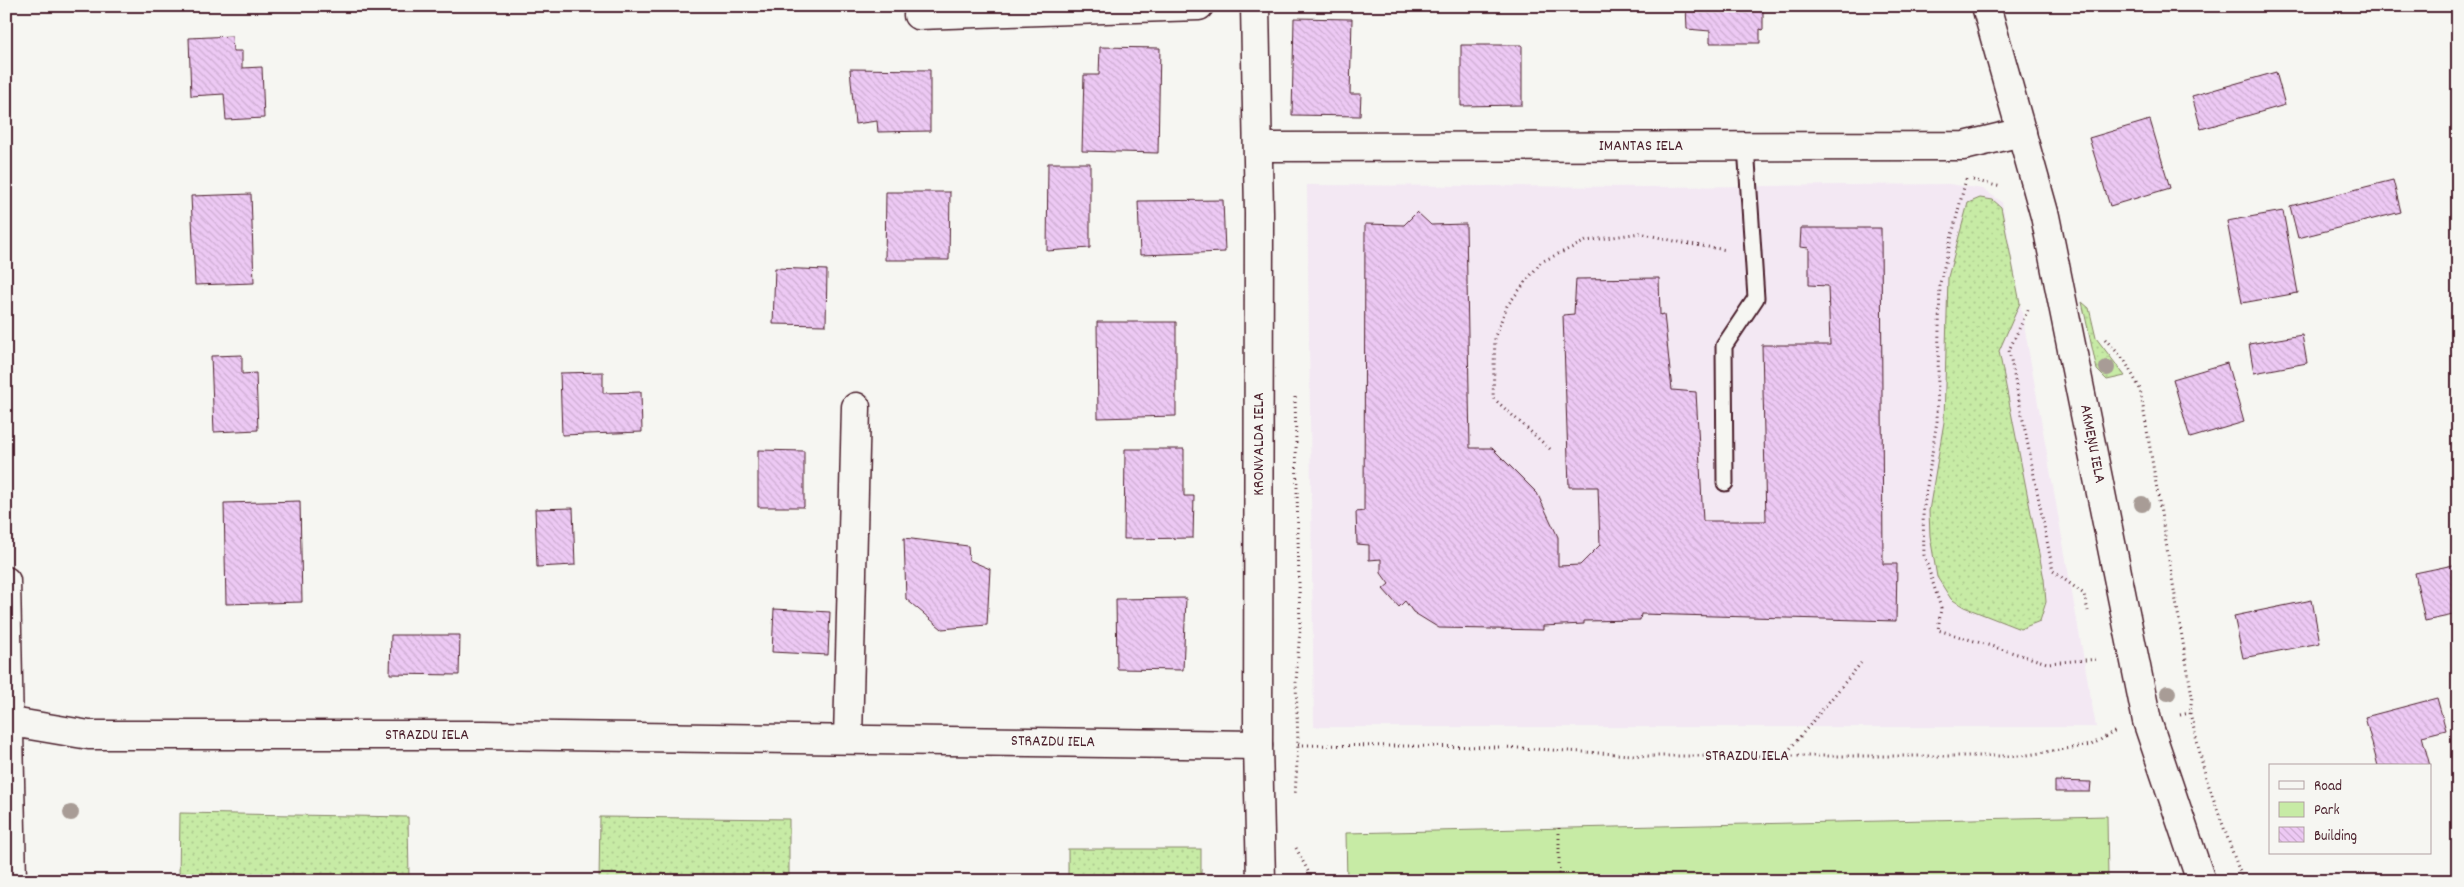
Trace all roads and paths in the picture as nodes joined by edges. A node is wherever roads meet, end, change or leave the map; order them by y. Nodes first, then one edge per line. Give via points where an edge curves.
1 (1199, 6) edge
2 (1248, 6) edge
3 (1255, 6) edge
4 (1986, 6) edge
5 (918, 15) dead end
6 (2022, 132) junction
7 (1746, 146) junction
8 (1258, 147) junction
9 (1958, 177) dead end
10 (1966, 178) junction
11 (2006, 194) dead end
12 (1753, 254) junction
13 (2030, 307) dead end
14 (2103, 336) dead end
15 (856, 407) dead end
16 (1550, 449) dead end
17 (1726, 483) dead end
18 (6, 581) edge
19 (2088, 612) dead end
20 (2097, 650) dead end
21 (2099, 659) junction
22 (1861, 663) dead end
23 (2101, 668) dead end
24 (2190, 713) junction
25 (7, 721) edge
26 (2147, 721) junction
27 (2114, 722) dead end
28 (2116, 731) junction
29 (848, 739) junction
30 (1258, 745) junction
31 (1784, 756) junction
32 (1295, 802) dead end
33 (1558, 828) dead end
34 (1293, 844) dead end
35 (12, 881) edge
36 (1262, 881) edge
37 (1310, 881) edge
38 (1559, 881) edge
39 (2201, 881) edge
40 (2243, 881) edge

1 - 5 street
2 - 3 street
3 - 8 street, KRONVALDA IELA
4 - 6 street, AKMEŅU IELA
6 - 7 street, IMANTAS IELA via 1964,146
6 - 26 street, AKMEŅU IELA via 2045,216
7 - 8 street, IMANTAS IELA
7 - 12 lane
8 - 30 street, KRONVALDA IELA
9 - 10 path
10 - 11 path via 2003,187
10 - 21 path via 1940,283 1937,421 1923,512 1924,555 1941,608 1938,630 2047,663
12 - 16 path via 1640,234 1586,241 1541,262 1507,306 1495,336 1493,398
12 - 17 lane via 1756,298 1724,346
13 - 19 path via 2009,350 2053,571 2084,594
14 - 24 path via 2125,360 2140,389 2192,696
15 - 29 street
18 - 25 street
20 - 21 path
21 - 23 path
22 - 31 path
24 - 26 path, STRAZDU IELA
24 - 40 path via 2206,778
25 - 29 street, STRAZDU IELA via 89,735
25 - 35 street
26 - 28 path, STRAZDU IELA
26 - 39 street, AKMEŅU IELA
27 - 28 path
28 - 31 path, STRAZDU IELA via 2091,744 2021,756
29 - 30 street, STRAZDU IELA
30 - 36 street, KRONVALDA IELA
31 - 32 path, STRAZDU IELA via 1648,756 1503,747 1298,745
33 - 38 path
34 - 37 path via 1310,875

